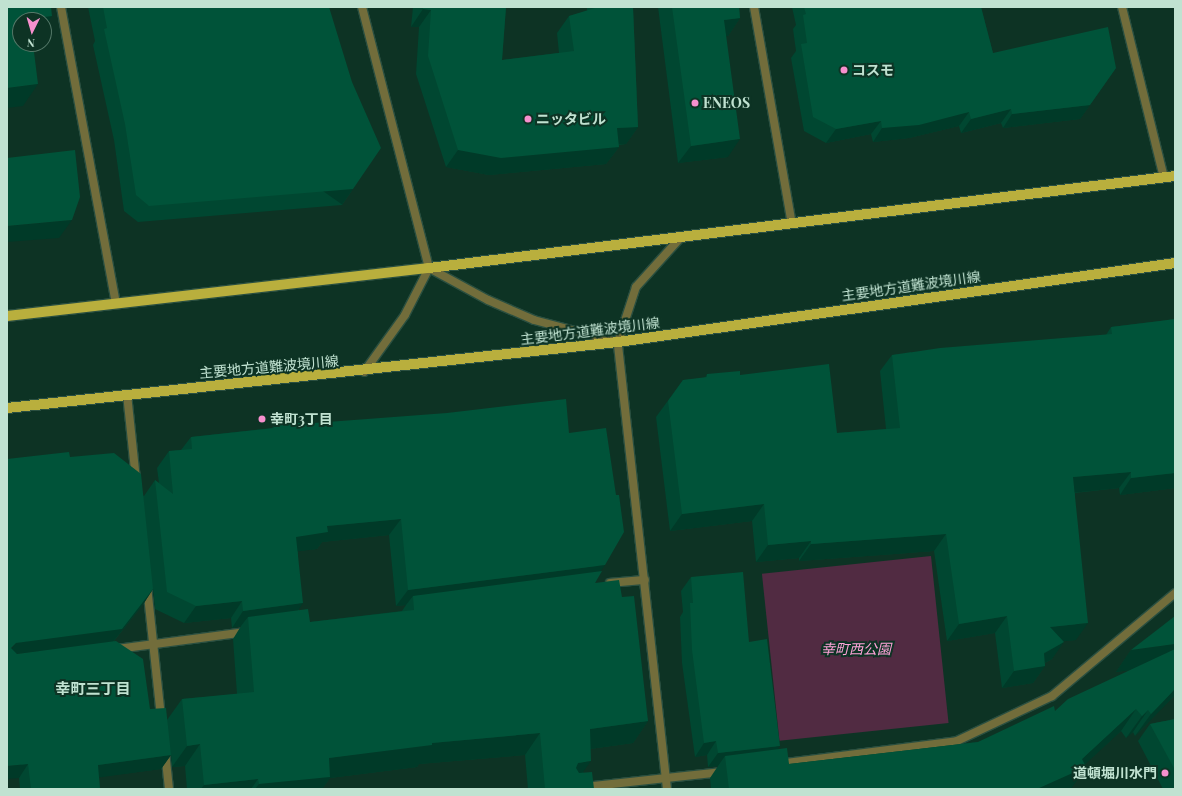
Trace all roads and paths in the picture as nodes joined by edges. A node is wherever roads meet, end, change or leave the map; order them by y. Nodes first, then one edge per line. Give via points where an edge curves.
1 (61, 7) edge
2 (362, 7) edge
3 (754, 7) edge
4 (1122, 7) edge
5 (1175, 176) edge
6 (1164, 178) junction
7 (792, 224) junction
8 (681, 237) junction
9 (1175, 263) edge
10 (429, 268) junction
11 (116, 304) junction
12 (7, 316) edge
13 (618, 342) junction
14 (364, 372) junction
15 (126, 394) junction
16 (7, 408) edge
17 (137, 491) edge
18 (146, 575) edge
19 (645, 580) junction
20 (597, 585) edge
21 (1175, 593) edge
22 (256, 630) edge
23 (153, 644) junction
24 (107, 650) edge
25 (163, 728) edge
26 (164, 743) edge
27 (768, 766) edge
28 (729, 771) edge
29 (666, 778) junction
30 (169, 789) edge
31 (566, 789) edge
32 (667, 789) edge

1 - 11 street
2 - 10 street
3 - 7 street
4 - 6 street
5 - 6 main road
6 - 7 main road
7 - 8 main road
8 - 10 main road
8 - 13 street via 636,287
9 - 13 main road, 主要地方道難波境川線
10 - 11 main road
10 - 13 street via 488,300 534,320
10 - 14 street via 405,315
11 - 12 main road
13 - 14 main road, 主要地方道難波境川線
13 - 19 street
14 - 15 main road, 主要地方道難波境川線
15 - 16 main road, 主要地方道難波境川線
15 - 17 street
18 - 23 street
19 - 20 street
19 - 29 street
21 - 27 street via 1052,696 957,741
22 - 23 street
23 - 24 street
23 - 25 street
26 - 30 street
28 - 29 street
29 - 31 street
29 - 32 street

